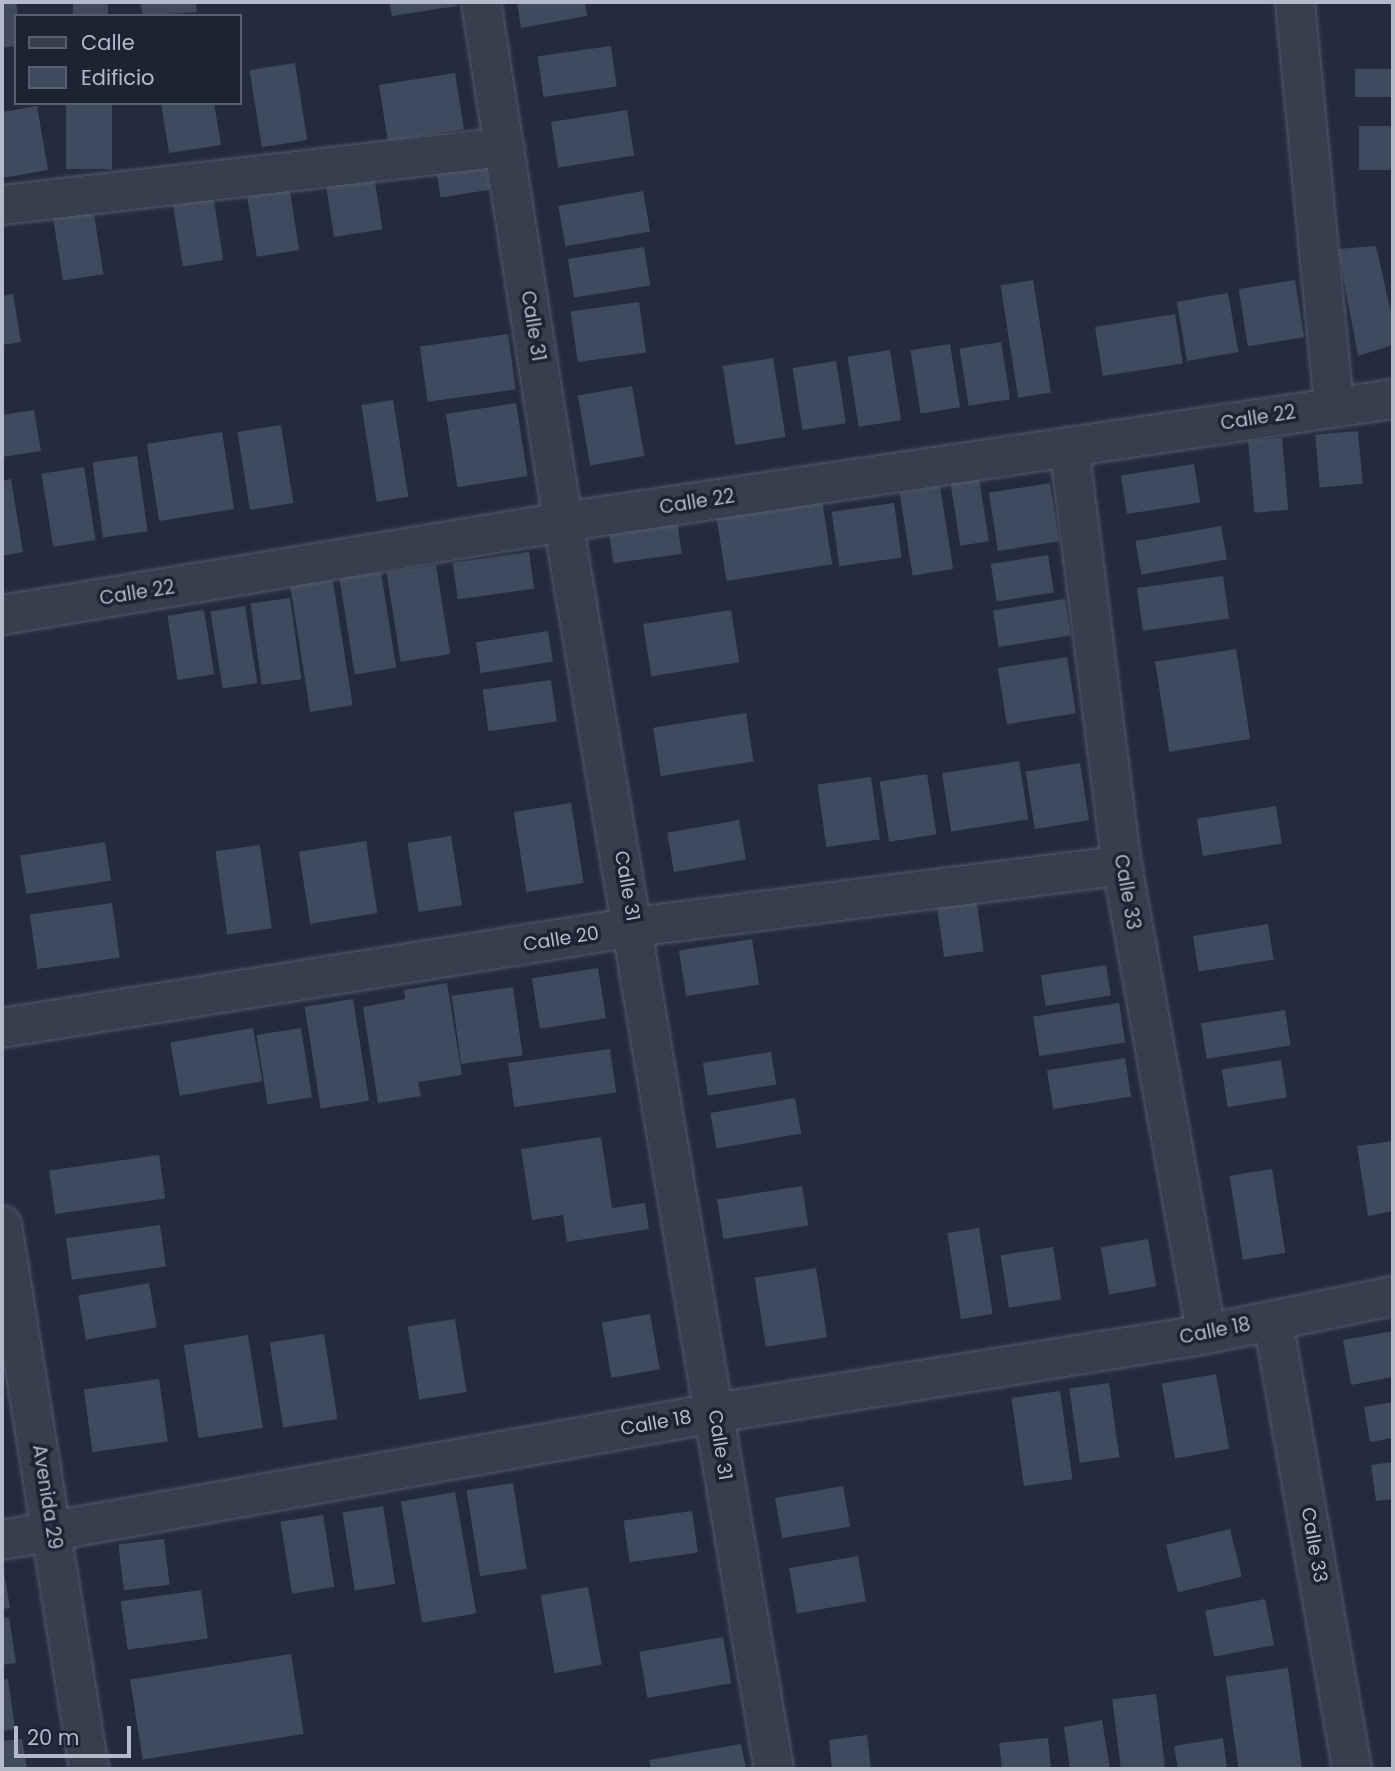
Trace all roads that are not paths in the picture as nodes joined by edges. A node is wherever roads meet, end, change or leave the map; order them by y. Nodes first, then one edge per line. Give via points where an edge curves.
1 (481, 2) edge
2 (1295, 2) edge
3 (505, 147) junction
4 (2, 205) edge
5 (1393, 399) edge
6 (1334, 407) junction
7 (1069, 447) junction
8 (563, 522) junction
9 (2, 615) edge
10 (1122, 865) junction
11 (634, 927) junction
12 (2, 1028) edge
13 (2, 1225) edge
14 (1393, 1296) edge
15 (1273, 1321) junction
16 (1206, 1334) junction
17 (715, 1413) junction
18 (52, 1531) junction
19 (2, 1540) edge
20 (89, 1769) edge
21 (774, 1769) edge
22 (1352, 1769) edge

1 - 3 street, Calle 31
2 - 6 street
3 - 4 street
3 - 8 street, Calle 31
5 - 6 street, Calle 22
6 - 7 street, Calle 22
7 - 8 street, Calle 22
7 - 10 street, Calle 33
8 - 9 street, Calle 22
8 - 11 street, Calle 31
10 - 11 street, Calle 20
10 - 16 street, Calle 33
11 - 12 street, Calle 20
11 - 17 street, Calle 31
13 - 18 street, Avenida 29
14 - 15 street, Calle 18
15 - 16 street, Calle 18
15 - 22 street, Calle 33
16 - 17 street, Calle 18
17 - 18 street, Calle 18
17 - 21 street, Calle 31
18 - 19 street, Calle 18
18 - 20 street, Avenida 29

